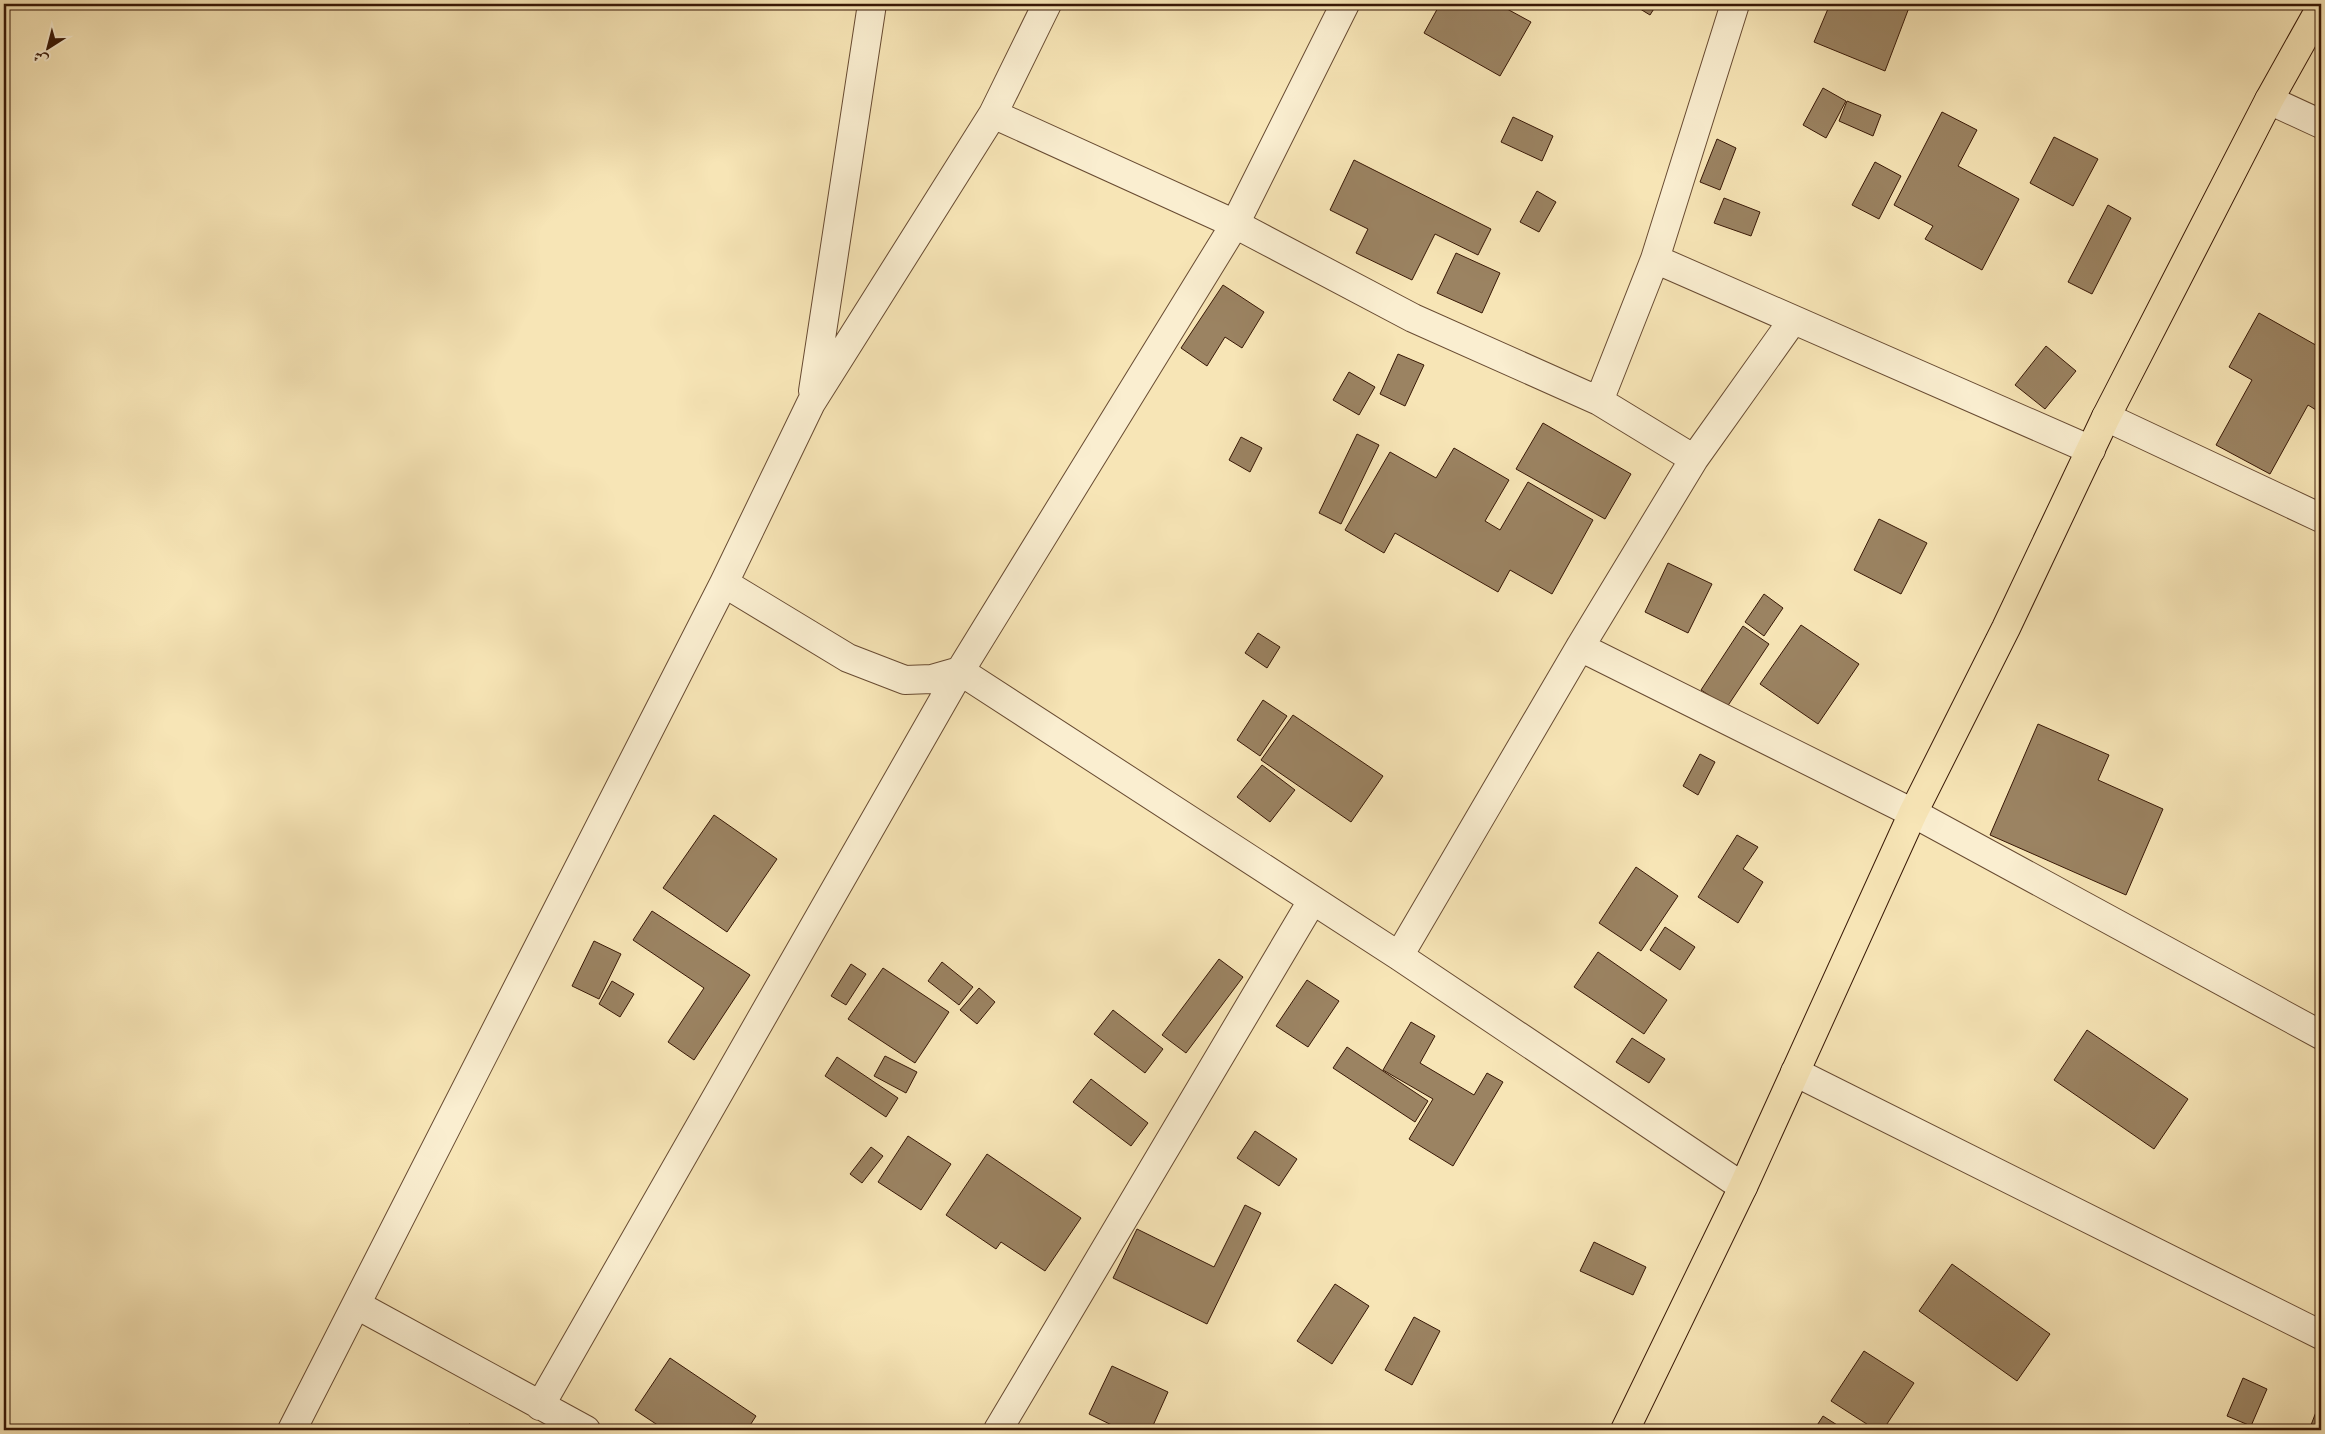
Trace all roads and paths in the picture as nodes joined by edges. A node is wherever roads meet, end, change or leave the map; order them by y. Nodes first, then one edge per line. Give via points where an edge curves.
1 (872, 4) edge
2 (1047, 4) edge
3 (1345, 4) edge
4 (1735, 4) edge
5 (2321, 7) edge
6 (2269, 100) junction
7 (993, 114) junction
8 (2321, 124) edge
9 (1235, 224) junction
10 (1655, 260) junction
11 (1793, 320) junction
12 (1599, 401) junction
13 (811, 402) junction
14 (2106, 417) junction
15 (2091, 450) junction
16 (1694, 459) junction
17 (2321, 518) edge
18 (724, 583) junction
19 (1580, 646) junction
20 (960, 670) junction
21 (1913, 813) junction
22 (1312, 900) junction
23 (1399, 956) junction
24 (2321, 1035) edge
25 (1795, 1072) junction
26 (1743, 1186) junction
27 (357, 1305) junction
28 (2321, 1335) edge
29 (540, 1406) junction
30 (292, 1430) edge
31 (586, 1430) edge
32 (998, 1430) edge
33 (1625, 1430) edge

1 - 13 street
2 - 7 street
3 - 9 street
4 - 10 street
5 - 6 main road
6 - 8 street
6 - 14 main road
7 - 9 street
7 - 13 street
9 - 12 street via 1413,318
9 - 20 street
10 - 11 street
10 - 12 street
11 - 15 street
11 - 16 street
12 - 16 street
13 - 18 street
14 - 15 main road
14 - 17 street
15 - 21 main road
16 - 19 street
18 - 20 street via 848,658 905,680 932,679
18 - 27 street
19 - 21 street
19 - 23 street
20 - 22 street
20 - 29 street
21 - 24 street
21 - 25 main road
22 - 23 street
22 - 32 street
23 - 26 street
25 - 26 main road
25 - 28 street
26 - 33 main road
27 - 29 street
27 - 30 street
29 - 31 street

